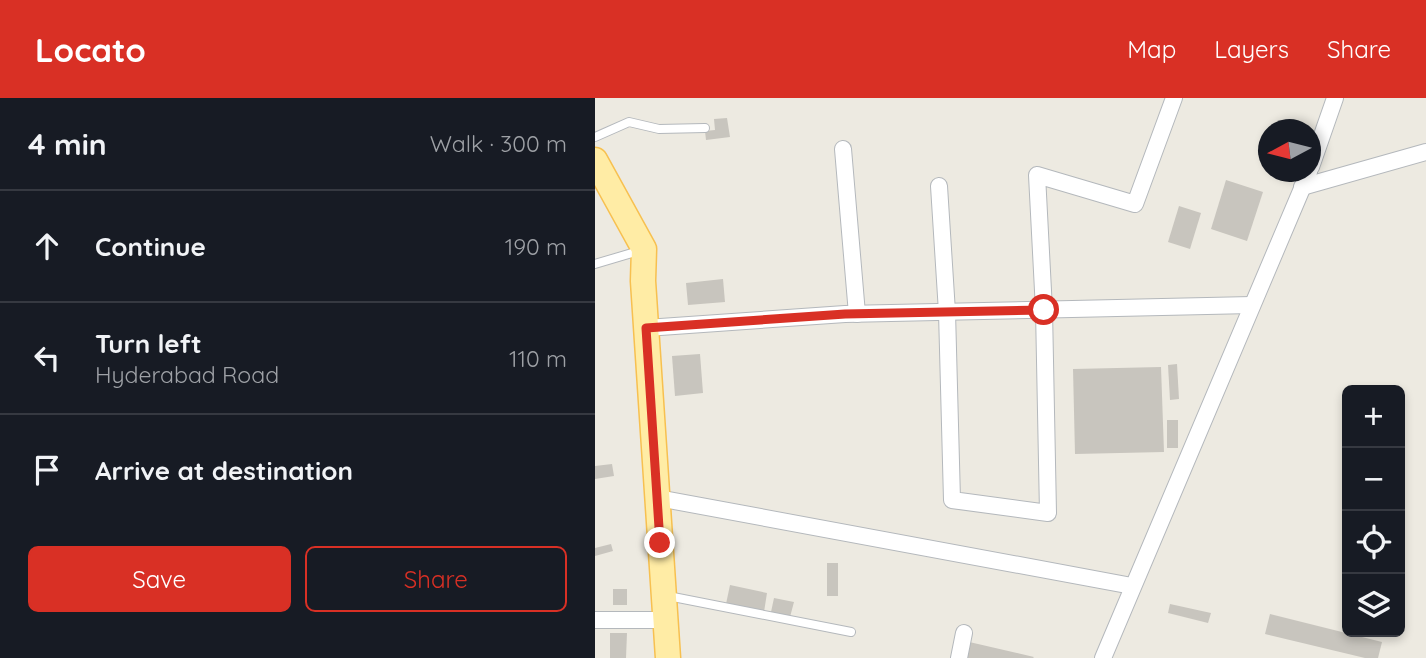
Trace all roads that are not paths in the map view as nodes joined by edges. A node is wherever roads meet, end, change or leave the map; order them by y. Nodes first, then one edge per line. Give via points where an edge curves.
1 (1174, 98) edge
2 (1335, 98) edge
3 (705, 128) dead end
4 (595, 137) edge
5 (1321, 138) edge
6 (843, 149) dead end
7 (1426, 152) edge
8 (595, 160) edge
9 (1321, 175) edge
10 (1304, 182) edge
11 (939, 186) dead end
12 (644, 250) junction
13 (595, 264) edge
14 (1252, 305) junction
15 (1044, 310) junction
16 (947, 312) junction
17 (857, 314) junction
18 (646, 328) junction
19 (657, 498) junction
20 (1132, 586) junction
21 (665, 608) junction
22 (595, 620) edge
23 (851, 632) dead end
24 (964, 633) dead end
25 (668, 658) edge
26 (959, 658) edge
27 (1103, 658) edge

1 - 15 street via 1135,204 1037,175
2 - 5 street
3 - 4 lane via 659,128 629,122
6 - 17 street
7 - 9 street
8 - 12 main road
10 - 14 street
11 - 16 street
12 - 13 lane
12 - 18 main road
14 - 15 street
14 - 20 street
15 - 16 street
15 - 16 street via 1048,513 952,500
16 - 17 street
17 - 18 street
18 - 19 main road
19 - 20 street
19 - 21 main road
20 - 27 street
21 - 22 street
21 - 23 lane
21 - 25 main road
24 - 26 street

